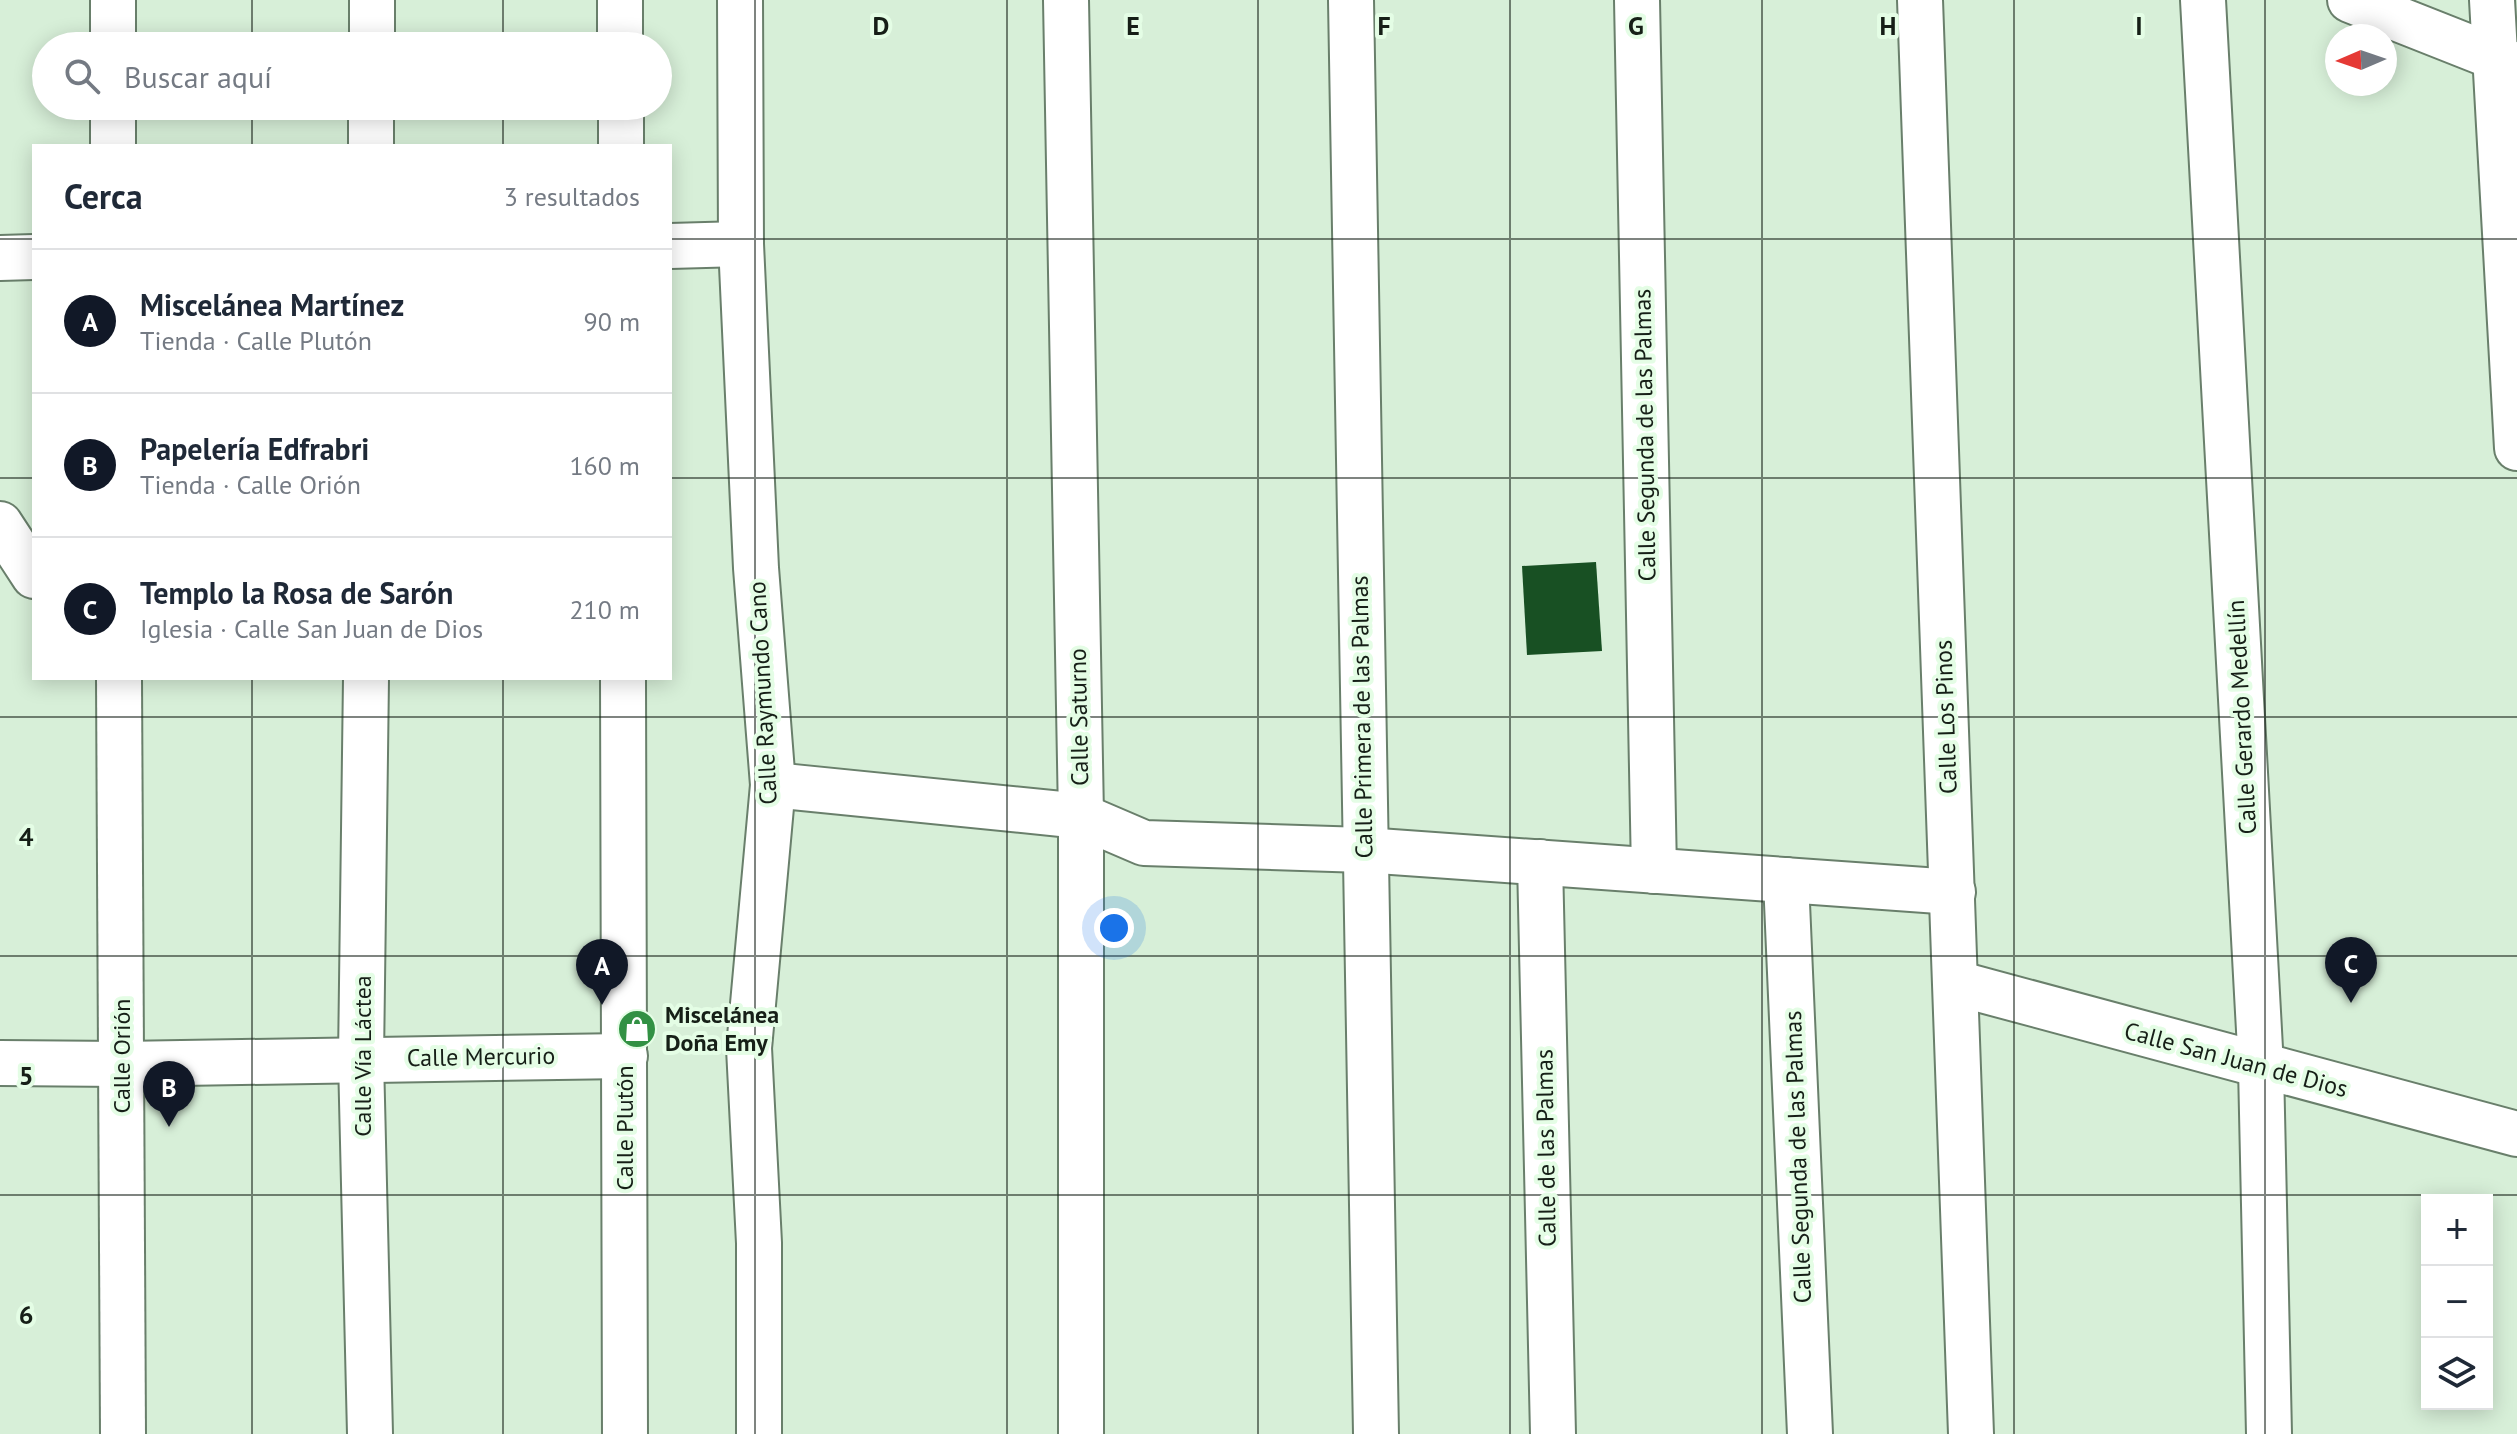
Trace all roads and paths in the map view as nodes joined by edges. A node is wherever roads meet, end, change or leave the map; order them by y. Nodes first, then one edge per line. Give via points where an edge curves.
1 (113, 0) edge
2 (372, 0) edge
3 (620, 0) edge
4 (740, 0) edge
5 (1066, 0) edge
6 (1351, 0) edge
7 (1637, 0) edge
8 (1920, 0) edge
9 (2203, 0) edge
10 (2350, 0) edge
11 (2492, 0) edge
12 (113, 32) edge
13 (372, 32) edge
14 (620, 32) edge
15 (2507, 63) edge
16 (113, 120) edge
17 (371, 120) edge
18 (621, 120) edge
19 (113, 144) edge
20 (371, 144) edge
21 (621, 144) edge
22 (741, 244) junction
23 (672, 246) edge
24 (32, 257) edge
25 (0, 258) edge
26 (2517, 448) edge
27 (0, 524) edge
28 (32, 573) edge
29 (366, 680) edge
30 (623, 680) edge
31 (113, 688) edge
32 (773, 785) junction
33 (1081, 816) junction
34 (1364, 850) junction
35 (1540, 862) junction
36 (1654, 871) junction
37 (1786, 880) junction
38 (1953, 892) junction
39 (1956, 983) junction
40 (625, 1056) junction
41 (361, 1059) junction
42 (0, 1063) edge
43 (122, 1064) junction
44 (2261, 1067) junction
45 (2517, 1134) edge
46 (123, 1434) edge
47 (370, 1434) edge
48 (625, 1434) edge
49 (759, 1434) edge
50 (1081, 1434) edge
51 (1376, 1434) edge
52 (1553, 1434) edge
53 (1810, 1434) edge
54 (1971, 1434) edge
55 (2269, 1434) edge

1 - 12 street
2 - 13 street
3 - 14 street
4 - 22 street, Calle Raymundo Cano
5 - 33 street, Calle Saturno
6 - 34 street, Calle Primera de las Palmas
7 - 36 street, Calle Segunda de las Palmas
8 - 38 street, Calle Los Pinos
9 - 44 street, Calle Gerardo Medellín
10 - 15 street
11 - 15 street
15 - 26 street
16 - 19 street
17 - 20 street
18 - 21 street
22 - 23 street
22 - 32 street, Calle Raymundo Cano via 756,568
24 - 25 street
27 - 28 street
29 - 41 street, Calle Vía Láctea
30 - 40 street, Calle Plutón
31 - 43 street, Calle Orión
32 - 33 street
32 - 49 street, Calle Raymundo Cano via 749,1048 759,1243
33 - 34 street via 1144,843
33 - 50 street, Calle Saturno
34 - 35 street
34 - 51 street, Calle Primera de las Palmas
35 - 36 street
35 - 52 street, Calle de las Palmas
36 - 37 street
37 - 38 street
37 - 53 street, Calle Segunda de las Palmas
38 - 39 street, Calle Los Pinos
39 - 44 street, Calle San Juan de Dios
39 - 54 street, Calle Los Pinos
40 - 41 street, Calle Mercurio
40 - 48 street, Calle Plutón
41 - 43 street, Calle Mercurio
41 - 47 street, Calle Vía Láctea
42 - 43 street, Calle Mercurio
43 - 46 street, Calle Orión
44 - 45 street, Calle San Juan de Dios
44 - 55 street, Calle Gerardo Medellín

